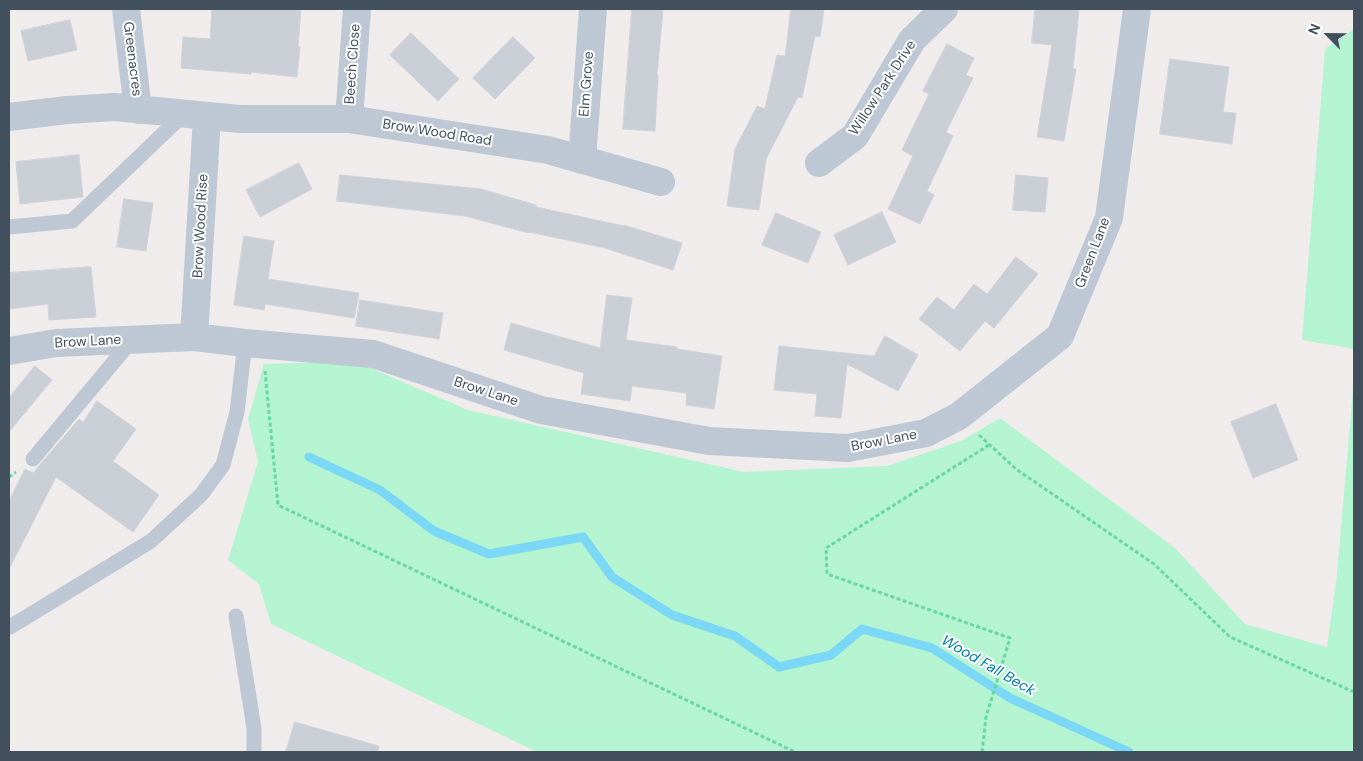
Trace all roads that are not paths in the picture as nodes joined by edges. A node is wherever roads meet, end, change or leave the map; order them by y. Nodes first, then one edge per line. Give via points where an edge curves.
1 (126, 9) edge
2 (357, 9) edge
3 (593, 9) edge
4 (944, 9) edge
5 (1137, 9) edge
6 (138, 110) junction
7 (196, 115) junction
8 (9, 117) edge
9 (349, 119) junction
10 (582, 160) junction
11 (820, 163) dead end
12 (661, 182) dead end
13 (9, 227) edge
14 (194, 337) junction
15 (132, 340) junction
16 (253, 343) junction
17 (9, 351) edge
18 (959, 416) joint
19 (33, 459) dead end
20 (236, 616) dead end
21 (10, 627) dead end
22 (254, 752) edge

1 - 6 street, Greenacres
2 - 9 street, Beech Close
3 - 10 street, Elm Grove
4 - 11 street, Willow Park Drive via 912,40 855,136
5 - 18 street, Green Lane via 1109,218 1060,336
6 - 7 street, Brow Wood Road
6 - 8 street, Brow Wood Road via 115,107
7 - 9 street, Brow Wood Road via 240,119
7 - 13 lane via 72,221
7 - 14 street, Brow Wood Rise
9 - 10 street, Brow Wood Road via 548,150
10 - 12 street, Brow Wood Road
14 - 15 street, Brow Lane
14 - 16 street, Brow Lane
15 - 17 street, Brow Lane via 56,343
15 - 19 lane
16 - 18 street, Brow Lane via 373,354 541,410 709,441 848,448 926,432
16 - 21 lane via 223,465 201,495 151,541
20 - 22 lane via 254,728

